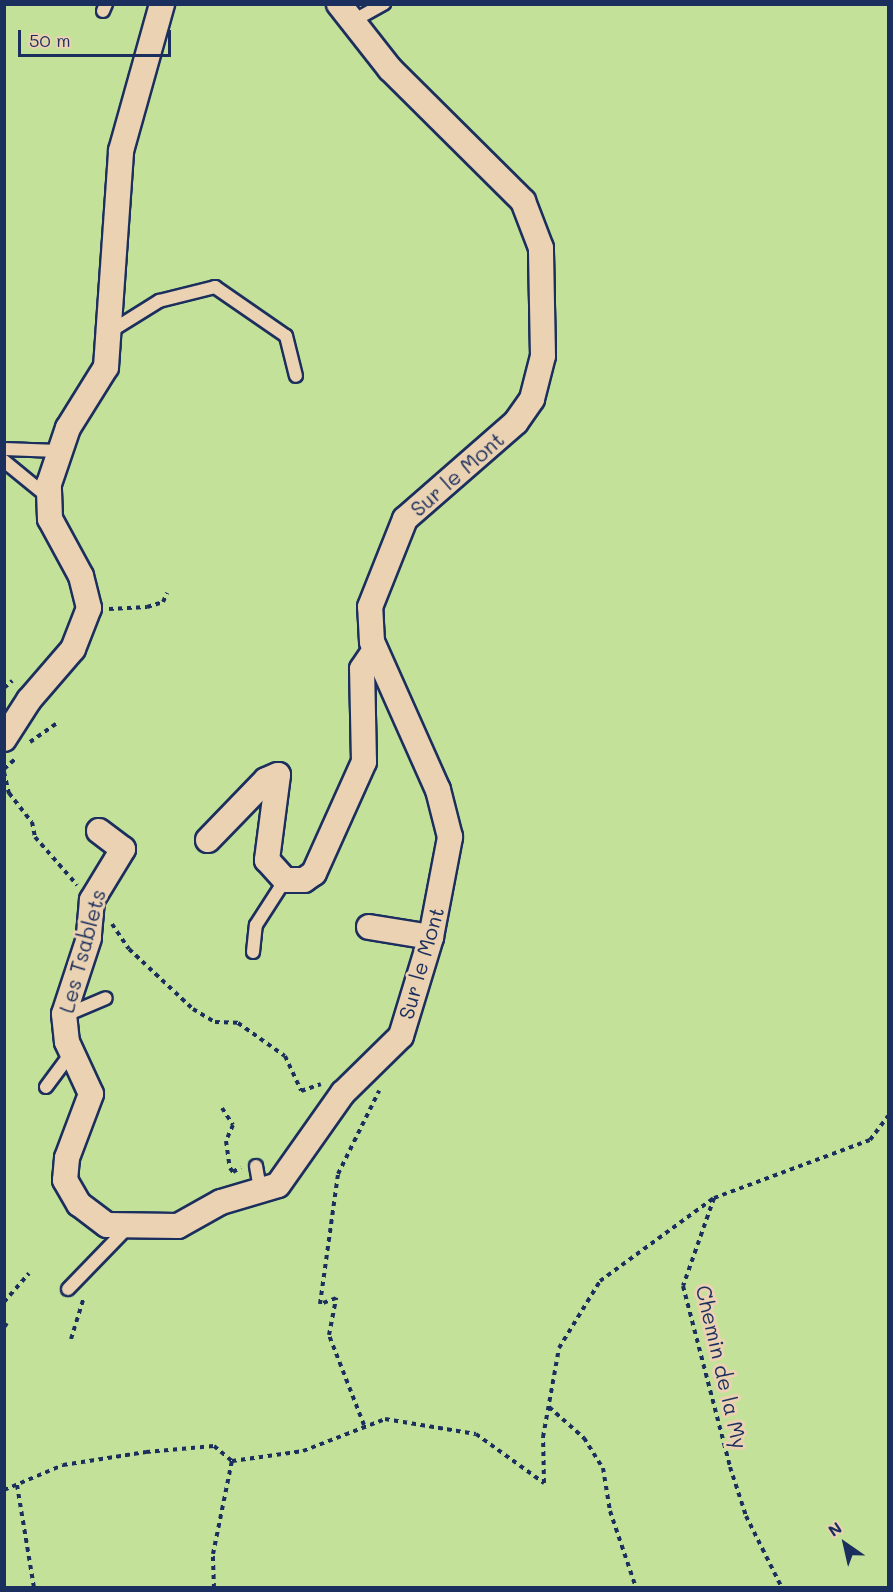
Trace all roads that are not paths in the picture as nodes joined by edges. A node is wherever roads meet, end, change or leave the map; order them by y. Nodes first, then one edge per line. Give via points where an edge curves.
1 (162, 4) edge
2 (384, 4) edge
3 (344, 14) edge
4 (111, 331) junction
5 (296, 376) dead end
6 (4, 449) edge
7 (58, 450) junction
8 (4, 461) edge
9 (48, 497) junction
10 (375, 650) junction
11 (4, 739) edge
12 (99, 831) dead end
13 (208, 840) dead end
14 (285, 880) junction
15 (369, 927) dead end
16 (431, 937) junction
17 (253, 952) dead end
18 (106, 998) dead end
19 (64, 1015) junction
20 (401, 1036) joint
21 (72, 1052) junction
22 (46, 1087) dead end
23 (129, 1226) junction
24 (68, 1289) dead end

1 - 4 street via 121,151
2 - 3 lane
3 - 10 street, Sur le Mont via 410,89 517,193 537,231 542,266 543,356 532,399 516,423 430,492 397,531 370,607
4 - 5 lane via 159,302 215,287 285,336
4 - 7 street via 103,373
6 - 7 lane
7 - 9 street
8 - 9 lane
9 - 11 street via 54,532 81,576 89,609 73,649 28,700
10 - 14 street via 362,669 364,755 357,782 314,873 304,880
10 - 16 street, Sur le Mont via 448,823 450,850
12 - 19 street, Les Tsablets via 123,849 92,900 89,938
13 - 14 street via 266,780 278,775 266,853
14 - 17 lane via 256,924
15 - 16 street
16 - 20 street, Sur le Mont
18 - 19 lane
19 - 21 street, Les Tsablets
20 - 23 street, Les Tsablets via 372,1079 278,1185 258,1177 178,1226
21 - 22 lane
21 - 23 street, Les Tsablets via 91,1094 67,1158 65,1180 79,1204 99,1221
23 - 24 lane

